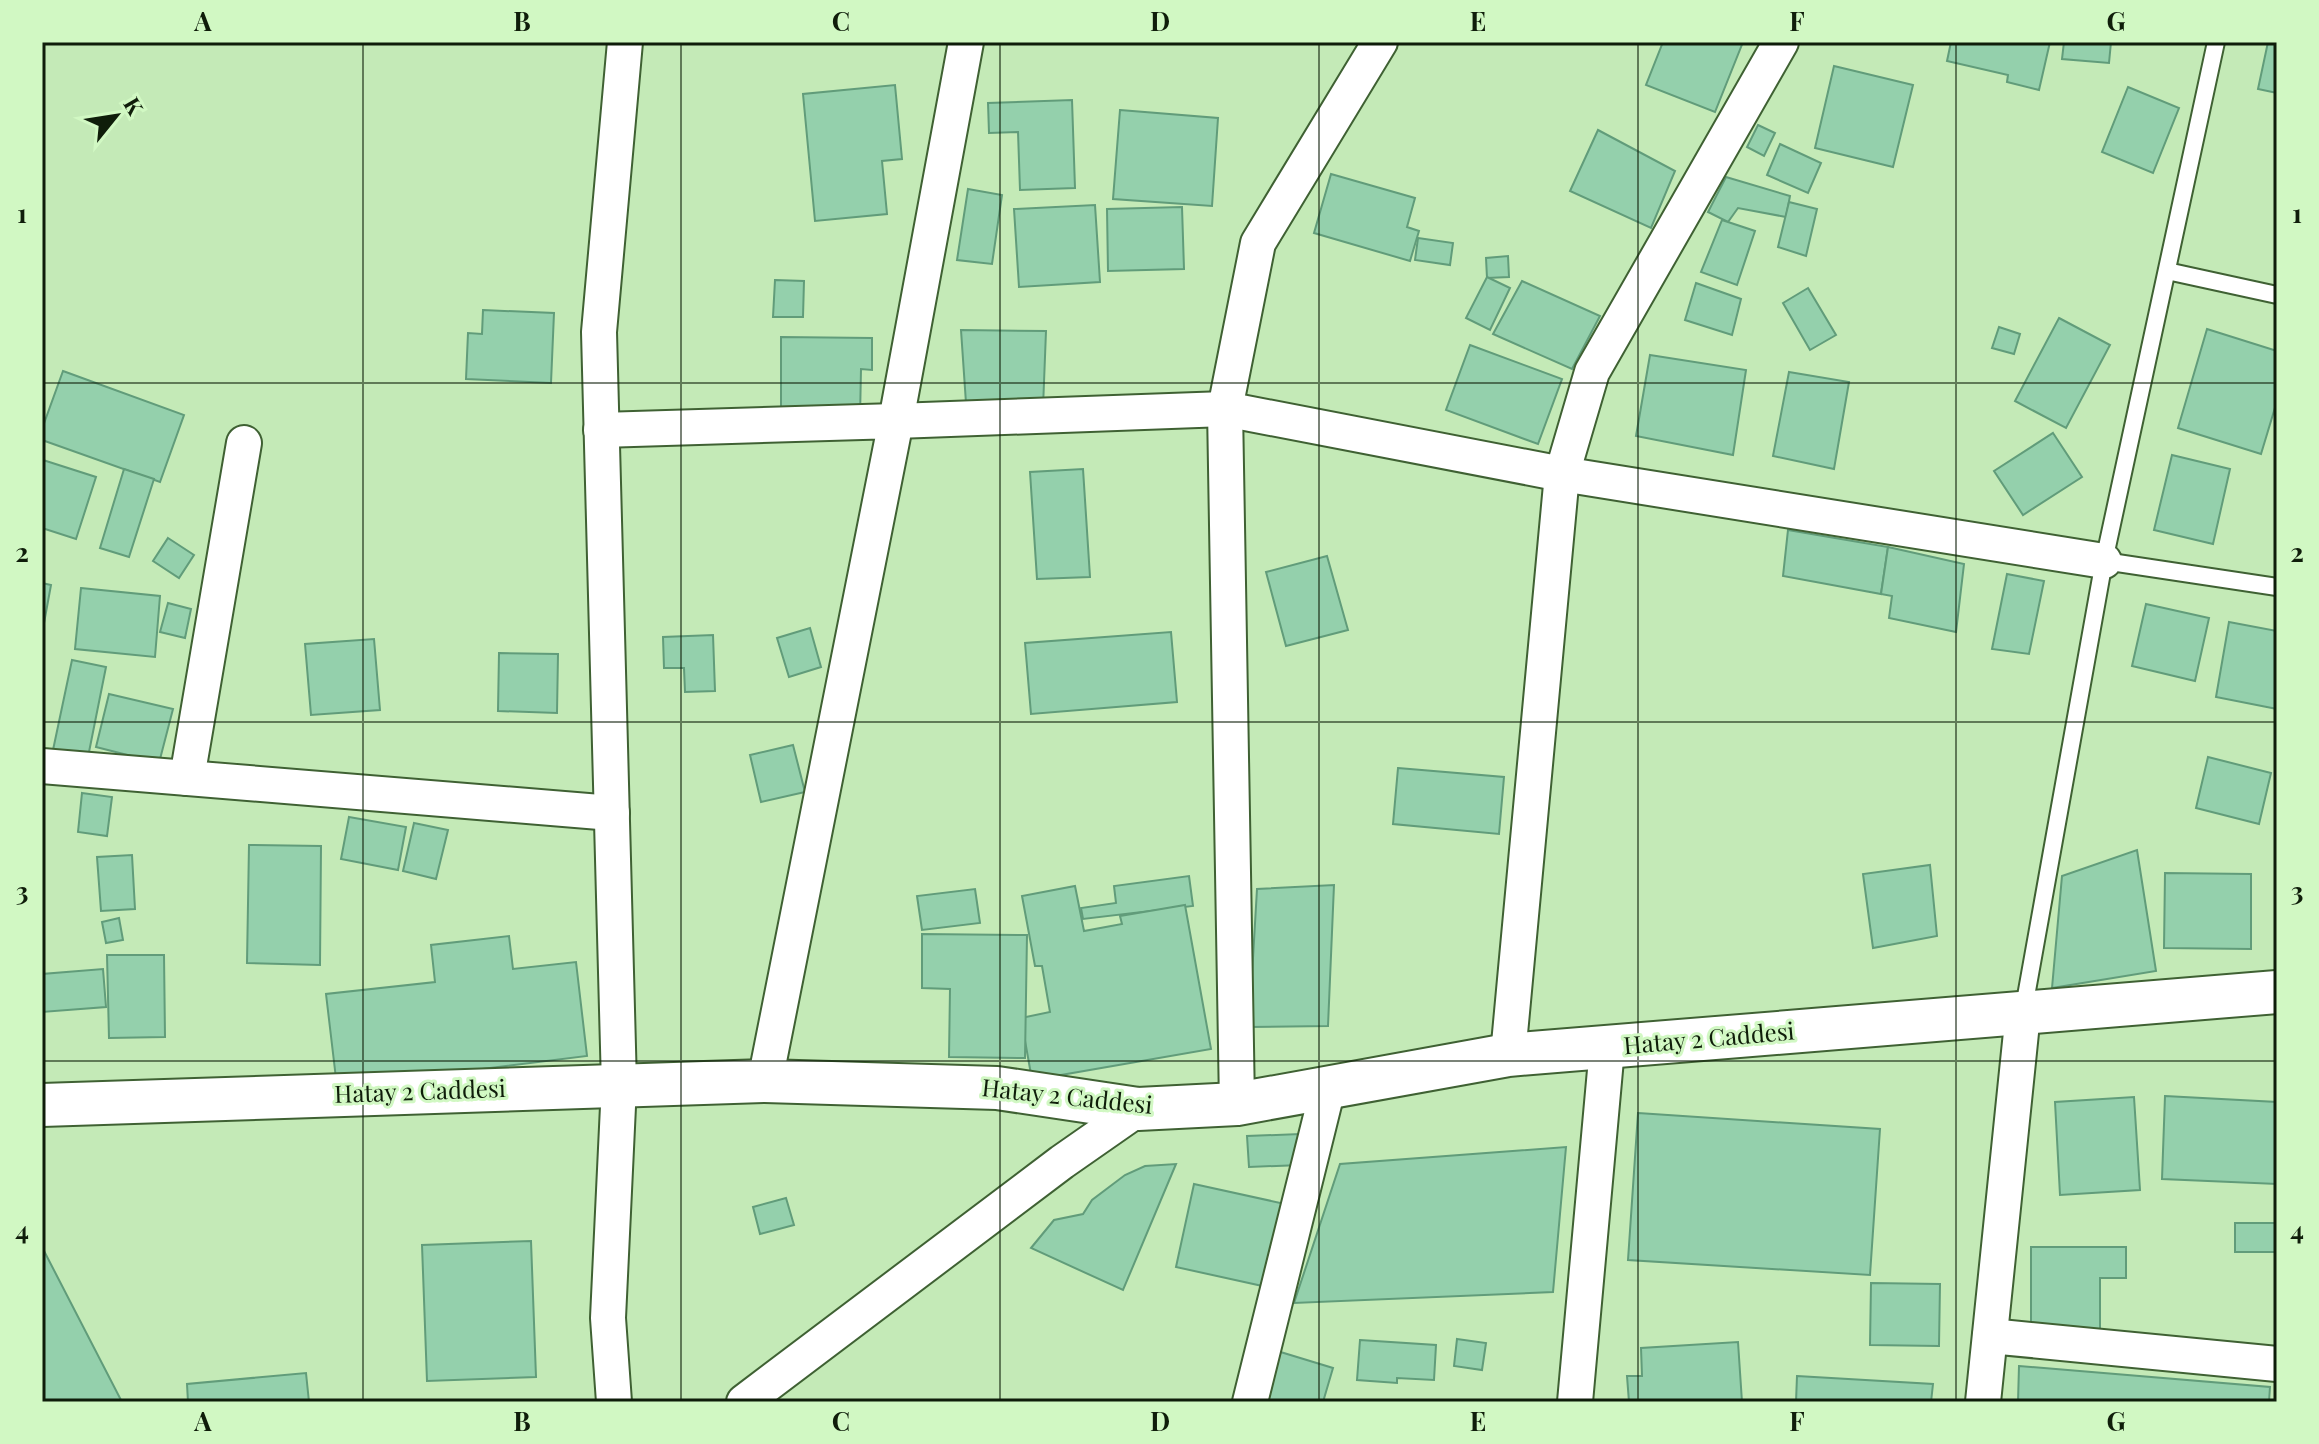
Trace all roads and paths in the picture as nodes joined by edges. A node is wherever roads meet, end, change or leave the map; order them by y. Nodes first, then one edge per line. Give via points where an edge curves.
1 (625, 42) edge
2 (966, 42) edge
3 (1380, 42) edge
4 (1781, 42) edge
5 (2216, 42) edge
6 (2167, 271) junction
7 (2277, 295) edge
8 (1225, 409) junction
9 (896, 421) junction
10 (601, 430) junction
11 (244, 443) dead end
12 (1562, 474) junction
13 (2104, 561) junction
14 (2277, 587) edge
15 (42, 766) edge
16 (187, 778) junction
17 (612, 813) junction
18 (2277, 992) edge
19 (2023, 1013) junction
20 (1607, 1048) junction
21 (1508, 1055) junction
22 (765, 1081) junction
23 (619, 1085) junction
24 (1328, 1088) junction
25 (1237, 1104) junction
26 (42, 1105) edge
27 (1138, 1109) junction
28 (1990, 1336) junction
29 (2277, 1364) edge
30 (614, 1402) edge
31 (744, 1402) edge
32 (1250, 1402) edge
33 (1575, 1402) edge
34 (1983, 1402) edge

1 - 10 street via 599,332
2 - 9 street
3 - 8 street via 1258,243
4 - 12 street via 1592,372
5 - 6 lane
6 - 7 lane
6 - 13 lane
8 - 9 street
8 - 12 street
8 - 25 street
9 - 10 street
9 - 22 street
10 - 17 street
11 - 16 street
12 - 13 street
12 - 21 street
13 - 14 lane
13 - 19 lane
15 - 16 street
16 - 17 street
17 - 23 street
18 - 19 street, Hatay 2 Caddesi
19 - 20 street, Hatay 2 Caddesi
19 - 28 street
20 - 21 street, Hatay 2 Caddesi
20 - 33 street
21 - 24 street, Hatay 2 Caddesi
22 - 23 street, Hatay 2 Caddesi
22 - 27 street, Hatay 2 Caddesi via 997,1088
23 - 26 street, Hatay 2 Caddesi
23 - 30 street via 608,1318
24 - 25 street, Hatay 2 Caddesi
24 - 32 street
25 - 27 street, Hatay 2 Caddesi
27 - 31 street
28 - 29 street
28 - 34 street

